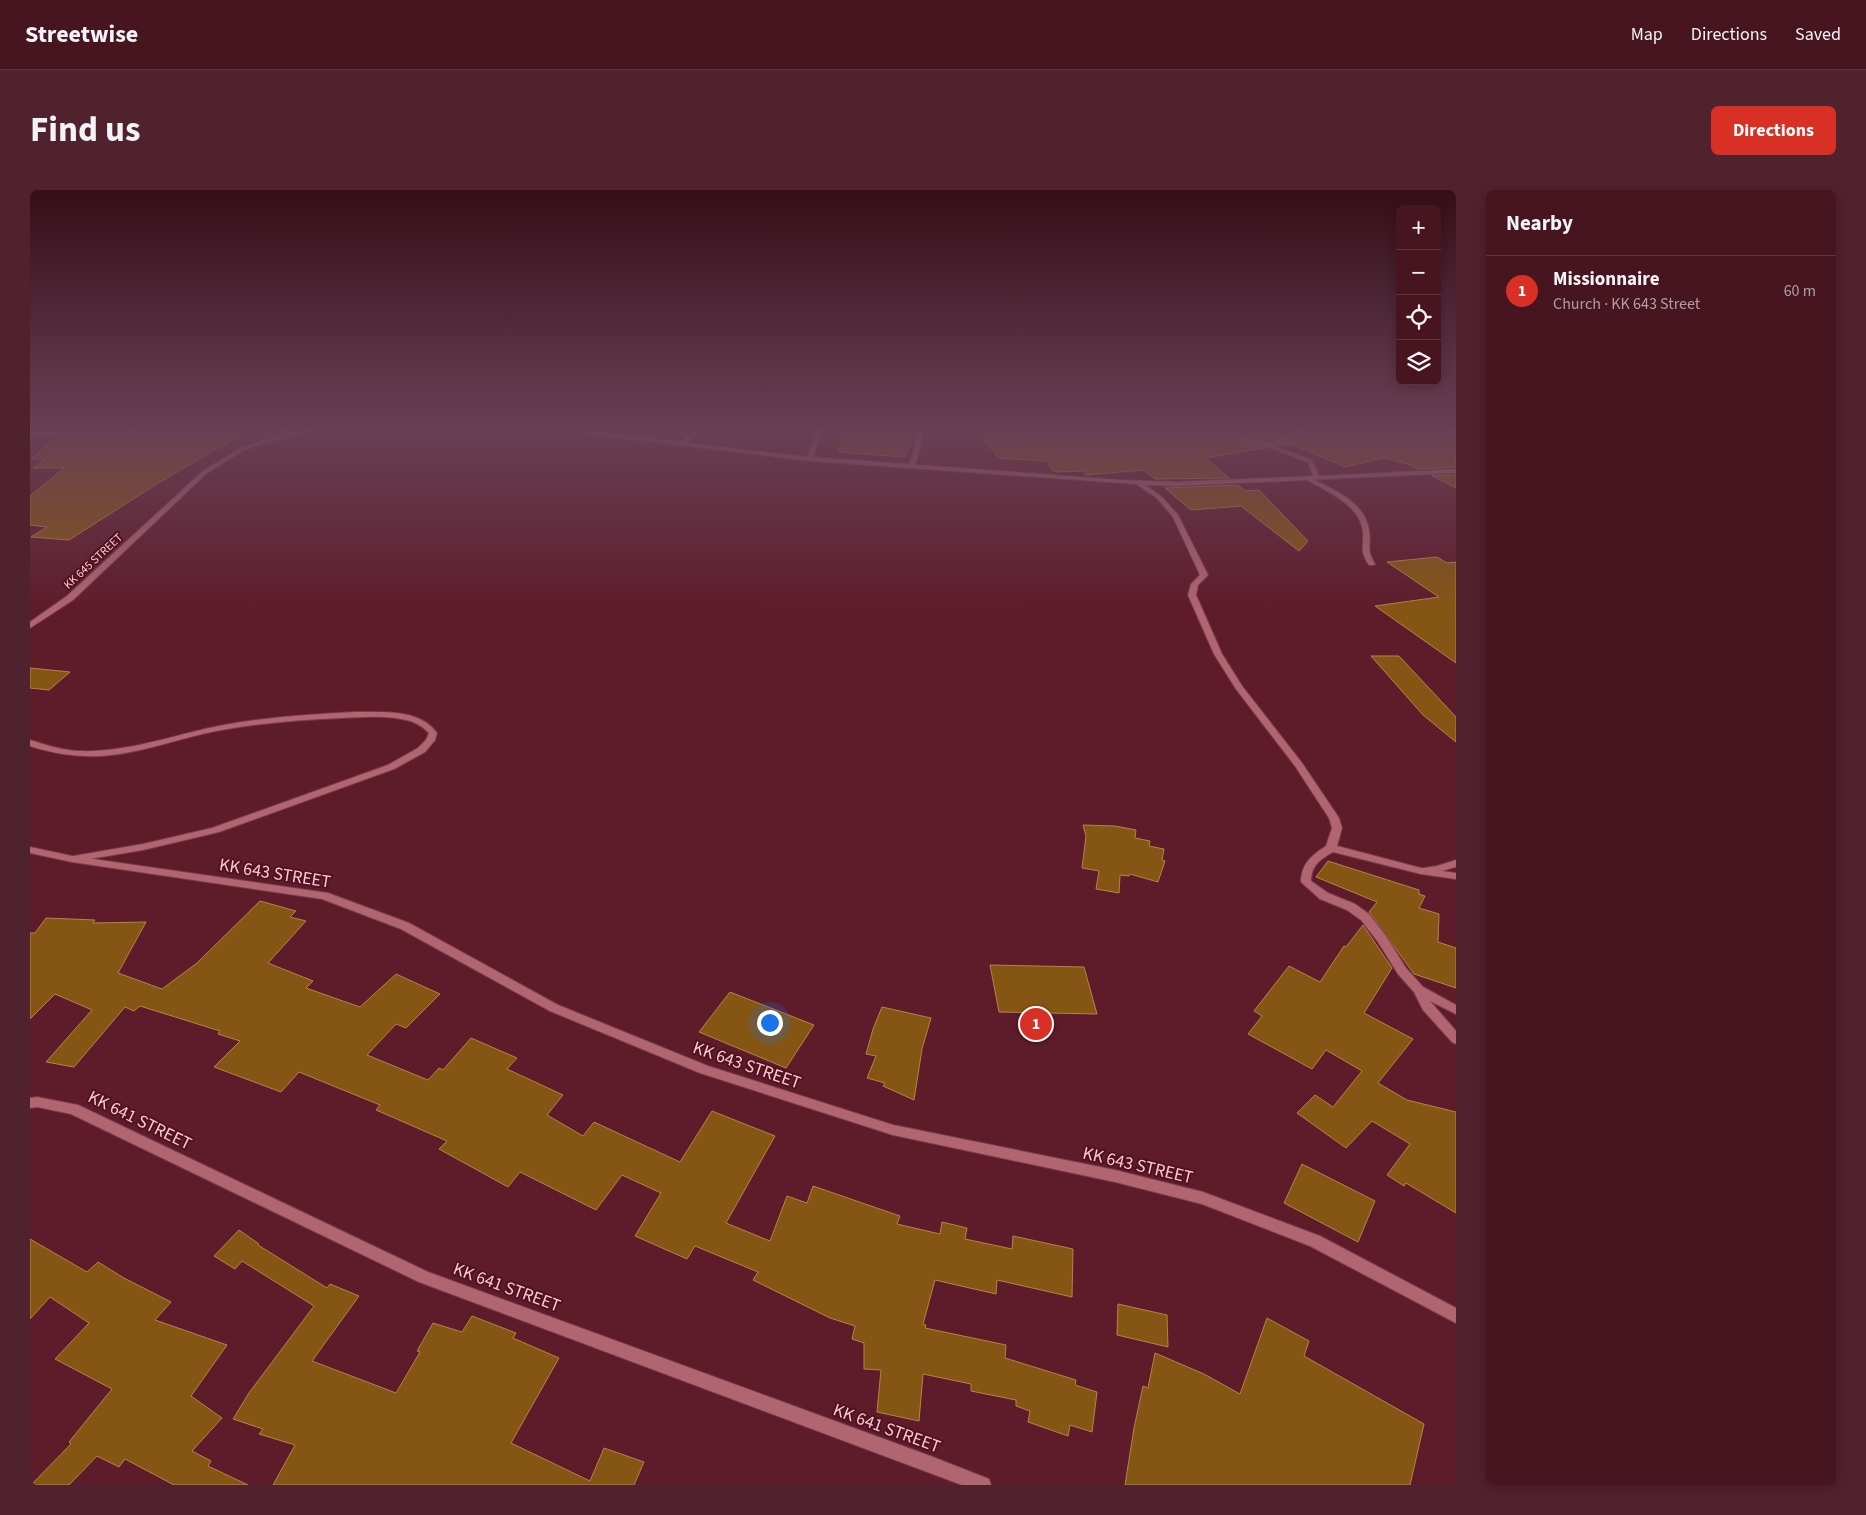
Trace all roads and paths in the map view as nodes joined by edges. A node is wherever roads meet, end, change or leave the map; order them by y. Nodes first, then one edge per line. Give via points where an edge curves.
1 (187, 488) edge
2 (1146, 488) edge
3 (1325, 488) edge
4 (1371, 564) dead end
5 (30, 626) edge
6 (30, 743) edge
7 (1331, 848) junction
8 (30, 850) edge
9 (72, 859) junction
10 (1456, 863) edge
11 (1421, 871) junction
12 (1456, 876) edge
13 (1419, 990) junction
14 (1456, 1010) edge
15 (1456, 1039) edge
16 (30, 1103) edge
17 (1456, 1316) edge
18 (983, 1485) edge

1 - 5 street, KK 645 STREET via 70,598
2 - 7 street via 1159,497 1176,516 1204,575 1192,595 1218,654 1334,818 1337,828
3 - 4 street via 1356,509 1363,518 1366,532 1363,549
6 - 9 street via 47,751 80,755 133,748 226,727 337,715 403,717 422,722 433,733 430,742 417,754 391,767 215,830
7 - 11 street
7 - 13 street via 1314,859 1306,873 1306,882 1324,896 1365,917
8 - 9 street, KK 643 STREET
9 - 17 street, KK 643 STREET via 324,896 405,926 554,1008 704,1070 893,1130 1115,1176 1203,1198 1315,1241
10 - 11 street
11 - 12 street
13 - 14 street
13 - 15 street via 1427,1007
16 - 18 street, KK 641 STREET via 73,1109 424,1277

